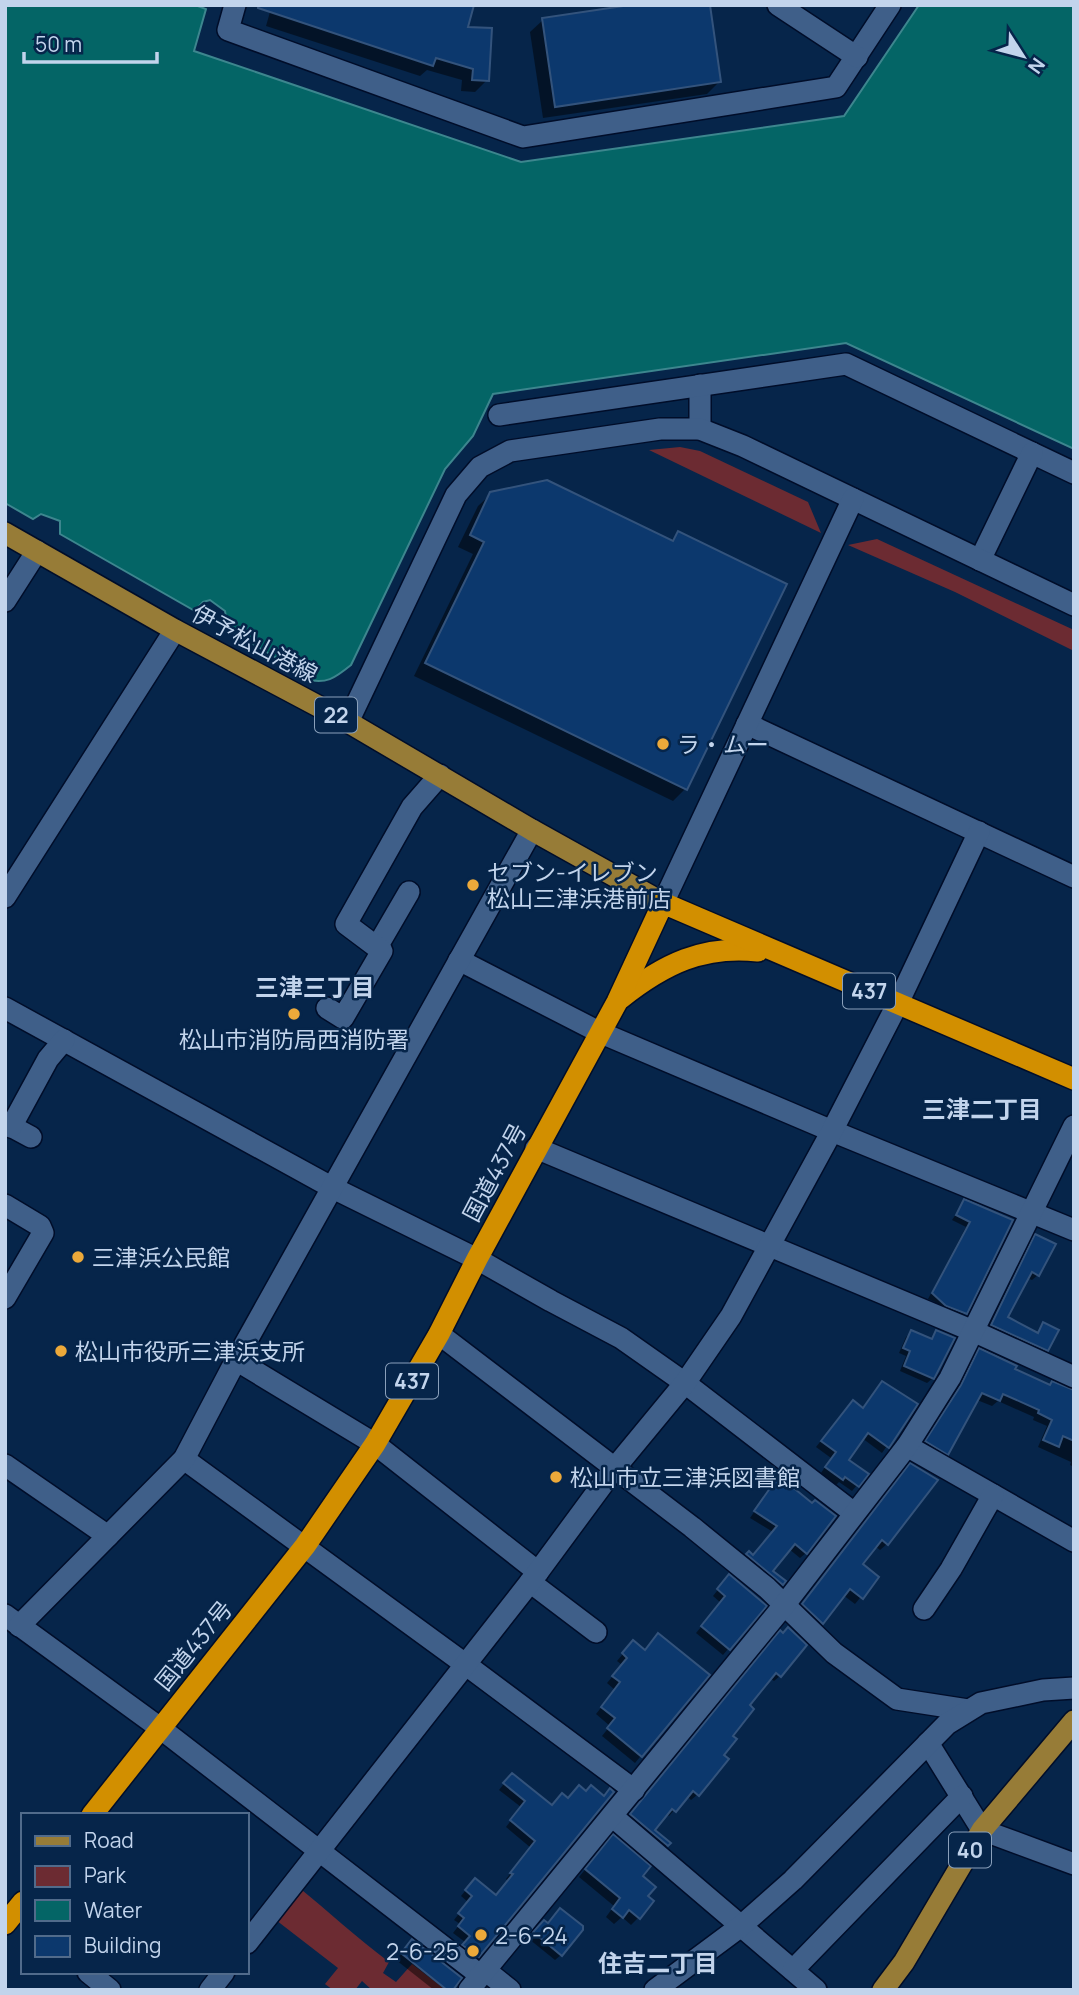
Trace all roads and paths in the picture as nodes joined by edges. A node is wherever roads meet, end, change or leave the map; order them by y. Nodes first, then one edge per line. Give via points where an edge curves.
1 (235, 5) edge
2 (778, 5) edge
3 (890, 5) edge
4 (857, 57) junction
5 (700, 385) junction
6 (499, 415) dead end
7 (701, 429) junction
8 (1032, 453) junction
9 (1074, 473) edge
10 (853, 499) junction
11 (5, 533) edge
12 (37, 551) junction
13 (980, 560) junction
14 (5, 601) edge
15 (1074, 605) edge
16 (175, 630) junction
17 (348, 722) junction
18 (747, 724) junction
19 (440, 775) junction
20 (532, 830) junction
21 (979, 832) junction
22 (1074, 877) edge
23 (409, 892) dead end
24 (5, 897) edge
25 (663, 903) junction
26 (377, 947) junction
27 (778, 953) junction
28 (459, 960) junction
29 (617, 1002) junction
30 (898, 1003) junction
31 (5, 1008) edge
32 (327, 1008) dead end
33 (599, 1032) junction
34 (64, 1040) junction
35 (1074, 1079) edge
36 (8, 1125) edge
37 (1074, 1126) edge
38 (832, 1131) junction
39 (32, 1137) dead end
40 (536, 1148) junction
41 (333, 1188) junction
42 (5, 1205) edge
43 (1033, 1212) junction
44 (1074, 1230) edge
45 (771, 1247) junction
46 (477, 1259) junction
47 (5, 1298) edge
48 (973, 1331) junction
49 (439, 1334) junction
50 (236, 1360) junction
51 (1074, 1377) edge
52 (685, 1383) junction
53 (374, 1444) junction
54 (907, 1446) junction
55 (184, 1459) junction
56 (5, 1465) edge
57 (614, 1469) junction
58 (993, 1495) junction
59 (854, 1513) junction
60 (108, 1536) junction
61 (1074, 1541) edge
62 (305, 1546) junction
63 (534, 1577) junction
64 (785, 1604) junction
65 (925, 1609) dead end
66 (12, 1620) edge
67 (596, 1632) dead end
68 (465, 1664) junction
69 (1074, 1688) edge
70 (968, 1710) junction
71 (1074, 1721) edge
72 (160, 1728) junction
73 (928, 1743) junction
74 (634, 1790) junction
75 (962, 1796) junction
76 (94, 1813) edge
77 (612, 1816) junction
78 (982, 1830) junction
79 (320, 1851) junction
80 (1074, 1864) edge
81 (741, 1926) junction
82 (248, 1942) edge
83 (793, 1970) junction
84 (90, 1974) edge
85 (222, 1974) edge
86 (478, 1978) edge
87 (663, 1987) edge
88 (110, 1990) edge
89 (210, 1990) edge
90 (510, 1990) edge
91 (816, 1990) edge
92 (883, 1990) edge

1 - 4 street via 228,30 523,137 836,87
2 - 4 street
3 - 4 street
5 - 6 street
5 - 7 street
5 - 8 street via 846,364
7 - 10 street
7 - 17 street via 660,429 510,451 480,467 456,495
8 - 9 street
8 - 13 street
10 - 13 street
10 - 18 street
11 - 12 main road, 伊予松山港線 / 22
12 - 14 street
12 - 16 main road, 伊予松山港線 / 22
13 - 15 street
16 - 17 main road, 伊予松山港線 / 22
16 - 24 street
17 - 19 main road, 伊予松山港線 / 22
18 - 21 street
18 - 25 street
19 - 20 main road, 伊予松山港線 / 22
19 - 26 street via 412,807 346,925
20 - 25 main road, 伊予松山港線 / 22
20 - 28 street
21 - 22 street
21 - 30 street
23 - 26 street
25 - 27 highway, 437
25 - 29 highway, 国道437号 / 437
26 - 32 street via 382,951 343,1018
27 - 29 highway via 734,948 688,957 650,975
27 - 30 highway, 437
28 - 33 street
28 - 41 street
29 - 33 highway, 国道437号 / 437
30 - 35 highway, 437
30 - 38 street
31 - 34 street
33 - 38 street
33 - 40 highway, 国道437号 / 437
34 - 36 street
34 - 41 street
36 - 39 street
37 - 43 street
38 - 43 street
38 - 45 street
40 - 45 street
40 - 46 highway, 国道437号 / 437
41 - 46 street
41 - 50 street
42 - 47 street via 40,1226 43,1233
43 - 44 street
43 - 48 street
45 - 48 street
45 - 52 street
46 - 49 highway, 国道437号 / 437
46 - 52 street via 621,1338
48 - 51 street
48 - 54 street
49 - 53 highway, 国道437号 / 437
49 - 57 street
50 - 53 street
50 - 55 street
52 - 57 street
52 - 59 street
53 - 62 highway, 国道437号 / 437
53 - 63 street
54 - 58 street
54 - 59 street
55 - 60 street
55 - 62 street
56 - 60 street
57 - 63 street
57 - 64 street
58 - 61 street
58 - 65 street
59 - 64 street
60 - 66 street
62 - 68 street
62 - 72 highway, 国道437号 / 437
63 - 67 street
63 - 68 street
64 - 70 street via 834,1653 897,1699
64 - 74 street
66 - 72 street
68 - 74 street
68 - 79 street
69 - 70 street via 1043,1690
70 - 73 street
71 - 78 main road, 40
72 - 76 highway, 国道437号 / 437
72 - 79 street
73 - 75 street
73 - 81 street via 832,1842
74 - 77 street
75 - 78 street
75 - 83 street
77 - 81 street
77 - 86 street
78 - 80 street
78 - 92 main road, 40
79 - 82 street
79 - 86 street
81 - 83 street
81 - 87 street
83 - 91 street
84 - 88 street
85 - 89 street
86 - 90 street

